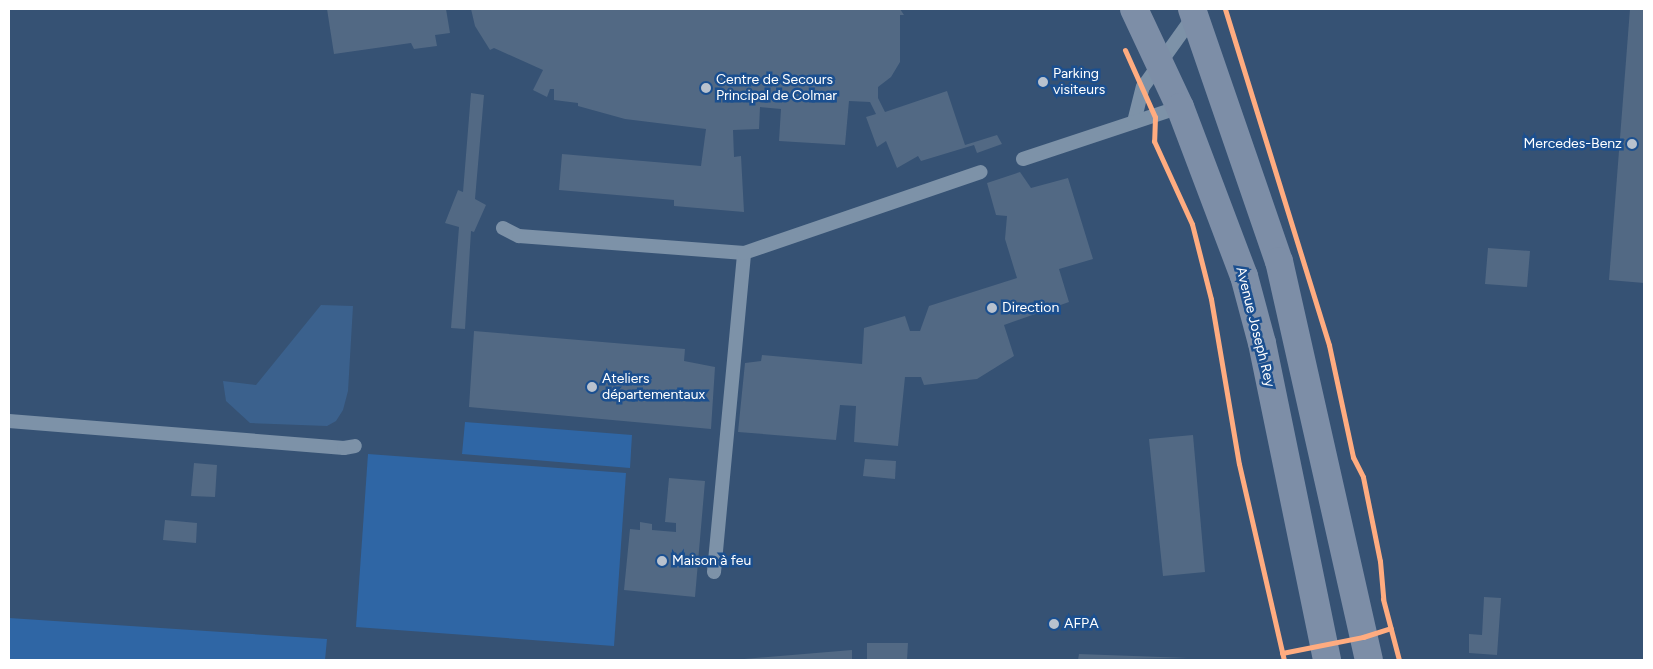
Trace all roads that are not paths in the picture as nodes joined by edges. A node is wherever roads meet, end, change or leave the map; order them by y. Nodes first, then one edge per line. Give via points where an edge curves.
1 (1134, 9) edge
2 (1192, 13) edge
3 (1158, 64) junction
4 (1180, 107) junction
5 (1134, 122) junction
6 (1023, 159) dead end
7 (981, 172) dead end
8 (503, 228) dead end
9 (744, 253) junction
10 (9, 421) edge
11 (355, 446) dead end
12 (714, 572) dead end
13 (1327, 660) edge
14 (1369, 660) edge

1 - 3 main road, Avenue Joseph Rey
2 - 3 lane
2 - 14 main road via 1279,262
3 - 4 main road, Avenue Joseph Rey
3 - 5 lane via 1143,87
4 - 5 lane
4 - 13 main road, Avenue Joseph Rey via 1244,276 1260,333
5 - 6 lane
7 - 9 lane
8 - 9 lane via 519,236
9 - 12 lane
10 - 11 lane via 344,448

